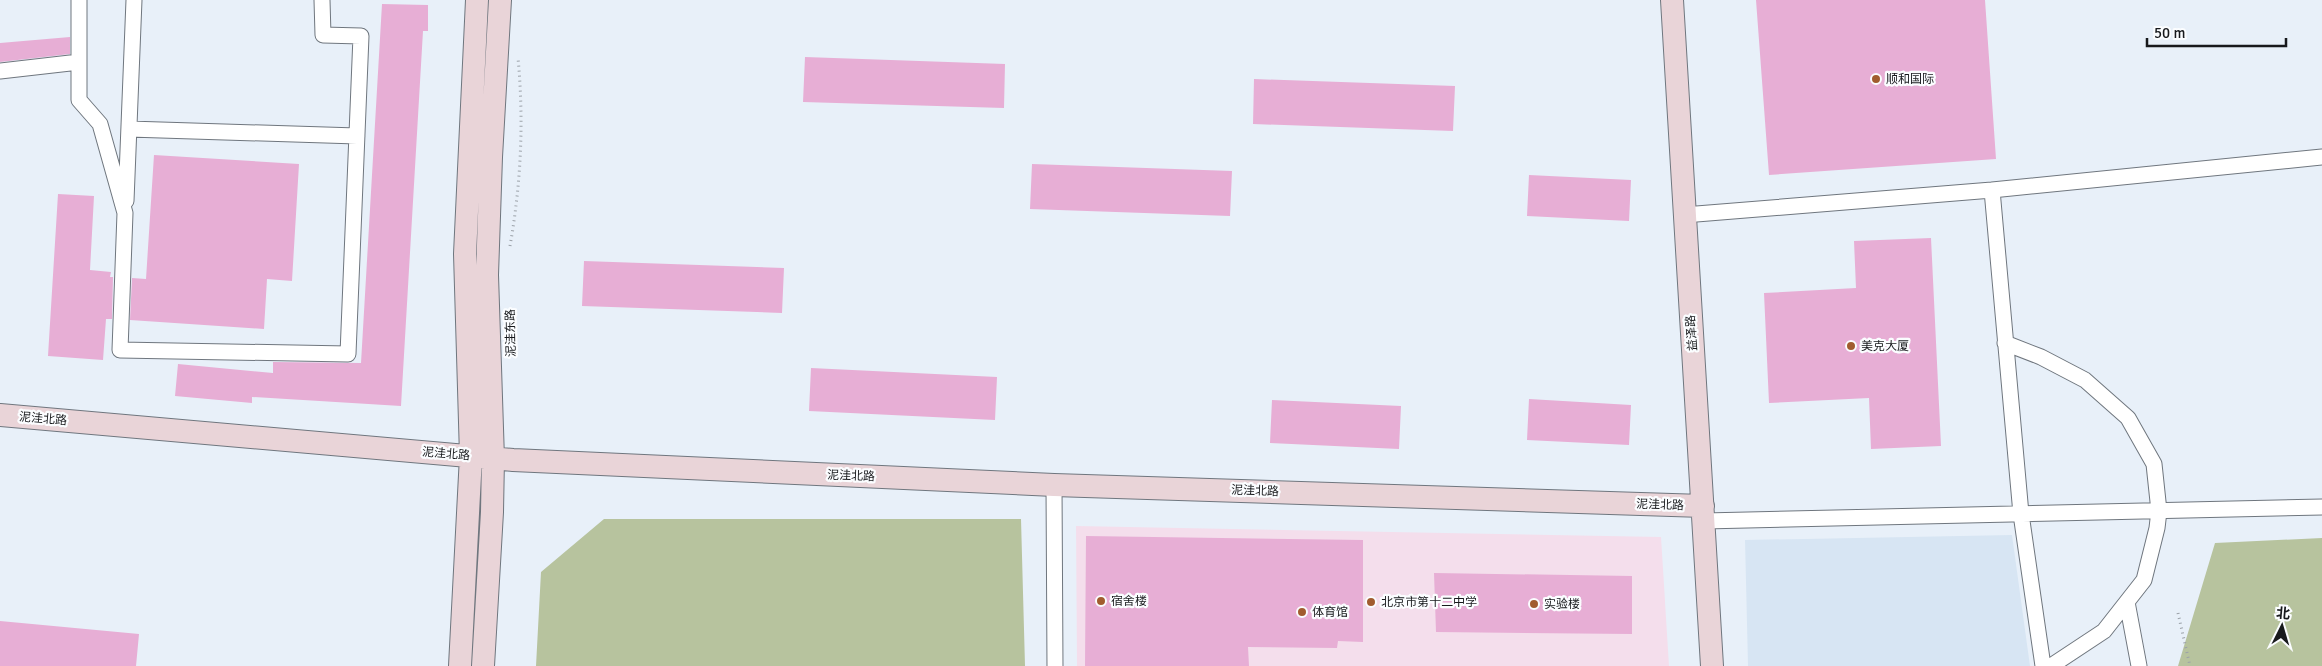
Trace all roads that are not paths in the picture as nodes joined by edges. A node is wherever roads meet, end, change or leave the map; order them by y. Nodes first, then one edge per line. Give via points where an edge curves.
1 (79, 0) edge
2 (134, 0) edge
3 (322, 0) edge
4 (477, 0) edge
5 (500, 0) edge
6 (1672, 0) edge
7 (79, 62) junction
8 (0, 71) edge
9 (129, 130) junction
10 (357, 136) junction
11 (2322, 158) edge
12 (1992, 190) junction
13 (126, 213) junction
14 (1684, 215) junction
15 (2005, 343) junction
16 (0, 415) edge
17 (471, 456) junction
18 (493, 458) junction
19 (1054, 485) junction
20 (2322, 507) edge
21 (2159, 511) junction
22 (1704, 514) junction
23 (2021, 514) junction
24 (2127, 602) junction
25 (2074, 658) edge
26 (460, 666) edge
27 (483, 666) edge
28 (1055, 666) edge
29 (1712, 666) edge
30 (2043, 666) edge
31 (2050, 666) edge
32 (2139, 666) edge

1 - 7 street
2 - 9 street
3 - 10 street via 323,35 361,36
4 - 17 street via 465,254
5 - 18 street, 泥洼东路 via 487,275
6 - 14 street, 益泽路
7 - 8 street
7 - 13 street via 79,100 100,124
9 - 10 street
9 - 13 street
10 - 13 street via 348,354 120,350
11 - 12 street
12 - 14 street
12 - 15 street
14 - 22 street, 益泽路
15 - 21 street via 2085,380 2128,418 2154,464
15 - 23 street
16 - 17 street, 泥洼北路
17 - 18 street, 泥洼北路
17 - 26 street
18 - 19 street, 泥洼北路
18 - 27 street, 泥洼东路
19 - 22 street, 泥洼北路
19 - 28 street
20 - 21 street
21 - 23 street
21 - 24 street via 2144,580
22 - 23 street
22 - 29 street, 益泽路
23 - 30 street
24 - 25 street via 2104,631
24 - 32 street
25 - 31 street

